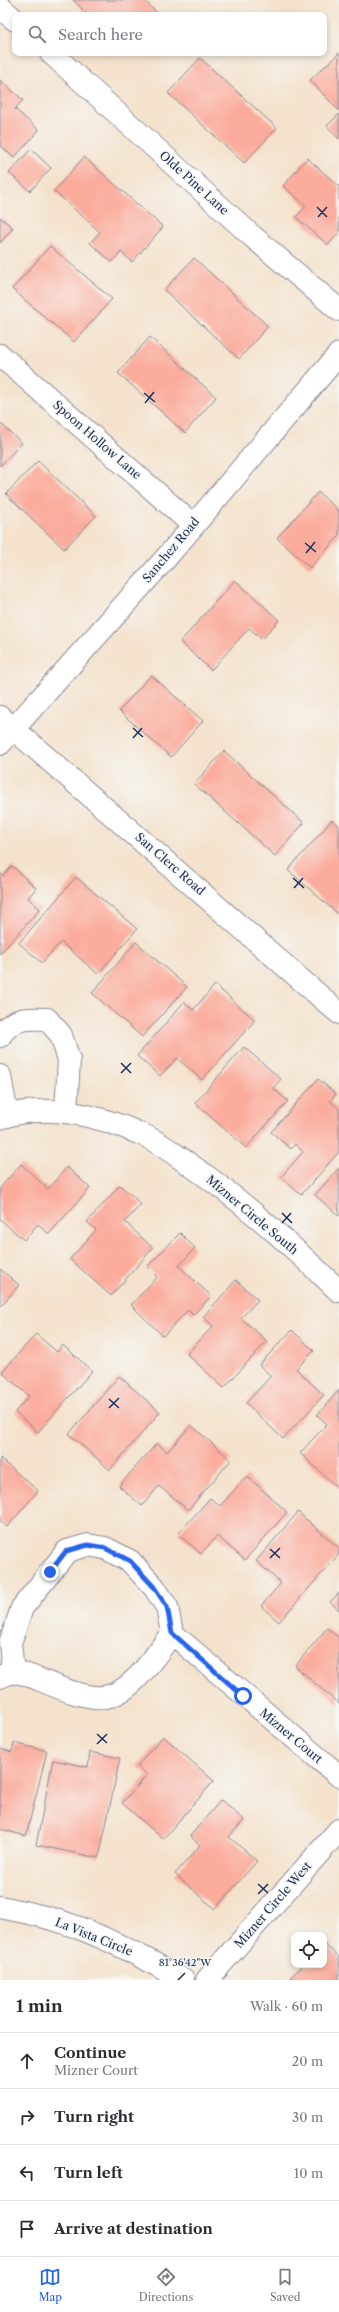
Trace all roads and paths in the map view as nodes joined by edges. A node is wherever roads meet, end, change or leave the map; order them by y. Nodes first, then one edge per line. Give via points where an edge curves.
1 (0, 7) edge
2 (12, 17) edge
3 (54, 56) edge
4 (339, 310) edge
5 (339, 354) edge
6 (0, 355) edge
7 (193, 525) junction
8 (4, 730) edge
9 (339, 1013) edge
10 (0, 1036) edge
11 (0, 1076) edge
12 (66, 1112) junction
13 (4, 1117) edge
14 (339, 1291) edge
15 (172, 1633) junction
16 (6, 1674) edge
17 (339, 1776) edge
18 (339, 1830) edge
19 (0, 1907) edge
20 (183, 1980) edge
21 (207, 1980) edge

1 - 2 street
3 - 4 street, Olde Pine Lane via 252,236
5 - 7 street, Sanchez Road
6 - 7 street, Spoon Hollow Lane
7 - 8 street, Sanchez Road
8 - 9 street, San Clerc Road
10 - 12 street via 3,1030 23,1018 47,1019 62,1035 69,1060
11 - 13 street
12 - 13 street, Mizner Circle South via 40,1111
12 - 14 street, Mizner Circle South via 83,1114 141,1134 160,1144 237,1200
15 - 16 street via 137,1677 121,1691 105,1697 89,1696
15 - 16 street via 167,1607 154,1587 130,1561 105,1548 88,1545 66,1551 22,1608 10,1643
15 - 17 street, Mizner Court
18 - 21 street, Mizner Circle West
19 - 20 street, La Vista Circle via 59,1921 96,1935 149,1960

